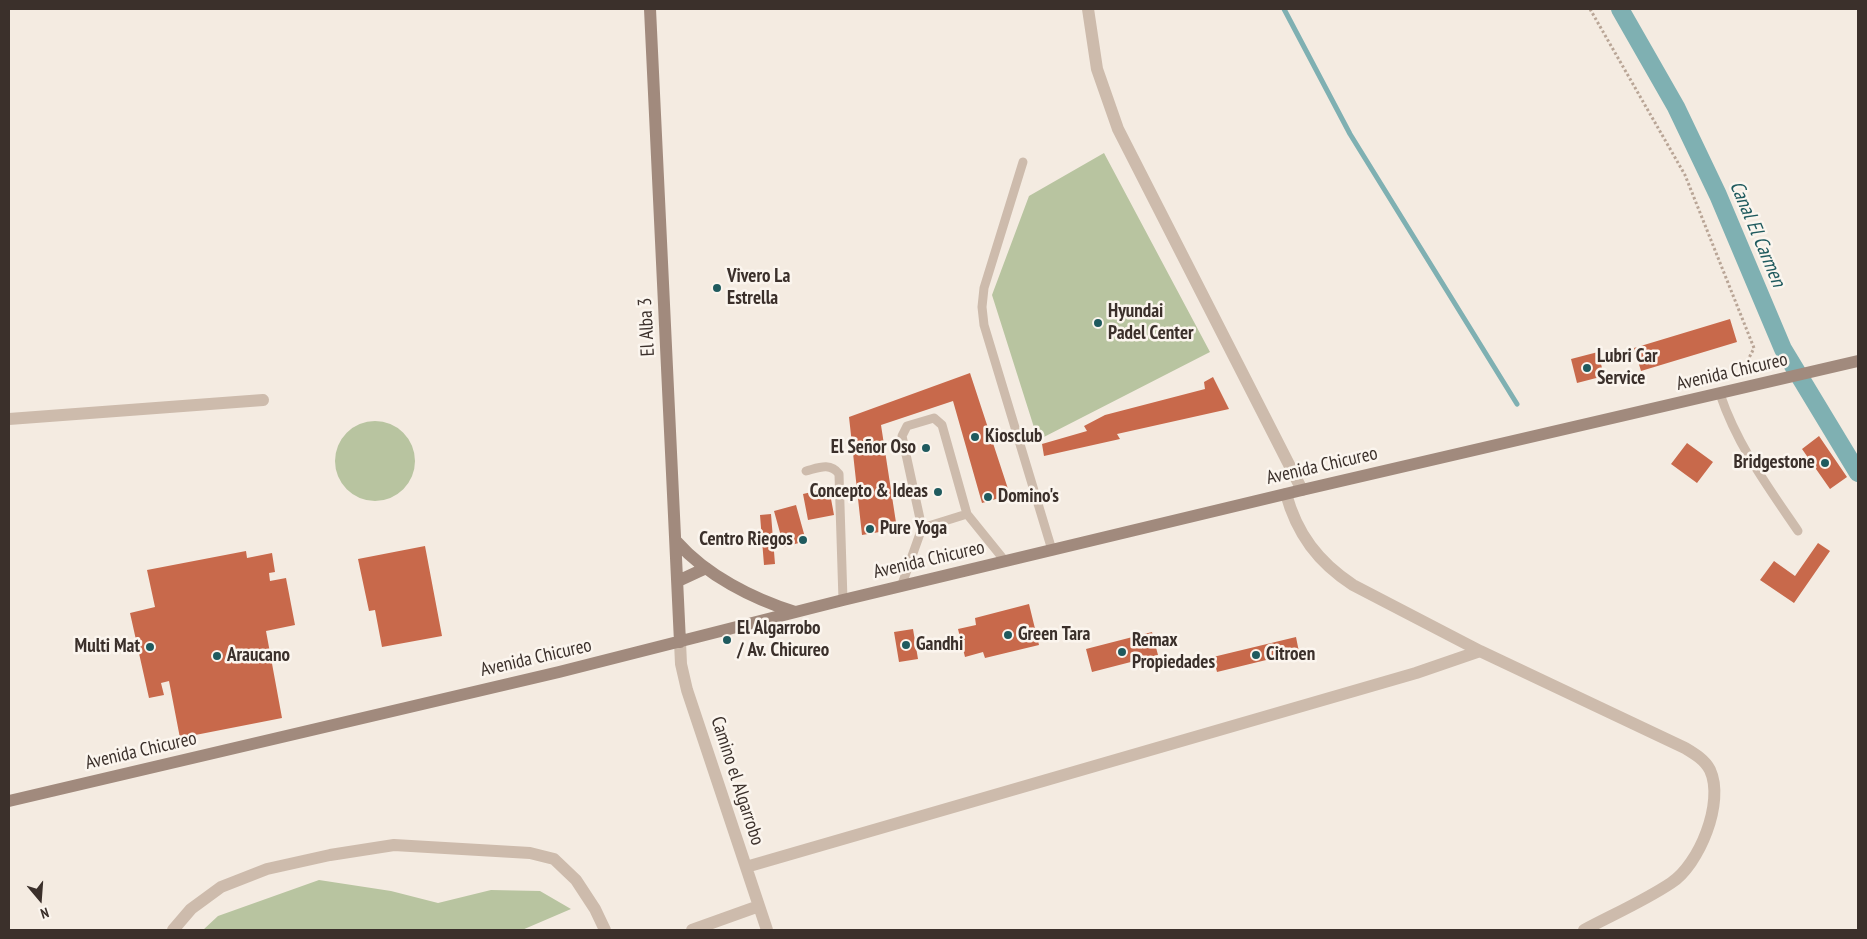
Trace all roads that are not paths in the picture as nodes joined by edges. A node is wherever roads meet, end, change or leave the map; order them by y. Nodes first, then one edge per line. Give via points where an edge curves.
1 (650, 9) edge
2 (1088, 9) edge
3 (1023, 162) dead end
4 (1858, 361) edge
5 (1720, 394) junction
6 (263, 400) dead end
7 (9, 419) edge
8 (806, 471) dead end
9 (1302, 490) junction
10 (1286, 494) junction
11 (967, 514) junction
12 (922, 528) junction
13 (1798, 531) dead end
14 (677, 542) junction
15 (1052, 550) junction
16 (1004, 561) junction
17 (706, 568) junction
18 (678, 581) junction
19 (901, 586) junction
20 (843, 600) junction
21 (795, 612) junction
22 (680, 642) junction
23 (1480, 652) junction
24 (9, 801) edge
25 (746, 867) junction
26 (759, 906) junction
27 (173, 930) edge
28 (604, 930) edge
29 (692, 930) edge
30 (768, 930) edge
31 (1584, 930) edge

1 - 14 main road, El Alba 3
2 - 9 street via 1097,69 1118,129
3 - 15 lane via 984,288 982,307 984,325
4 - 5 main road, Avenida Chicureo
5 - 9 main road, Avenida Chicureo
5 - 13 lane via 1728,419 1748,456
6 - 7 street
8 - 20 lane via 829,466 839,474
9 - 10 main road, Avenida Chicureo
10 - 15 main road, Avenida Chicureo
10 - 23 street via 1303,537 1337,575
11 - 12 lane
11 - 12 lane via 942,425 934,418 920,420 907,426 902,436
11 - 16 lane
12 - 19 lane
14 - 17 main road
14 - 18 main road, El Alba 3
15 - 16 main road, Avenida Chicureo
16 - 19 main road, Avenida Chicureo
17 - 18 main road
17 - 21 main road via 764,601
18 - 22 main road, El Alba 3
19 - 20 main road, Avenida Chicureo
20 - 21 main road, Avenida Chicureo
21 - 22 main road, Avenida Chicureo
22 - 24 main road, Avenida Chicureo
22 - 25 street, Camino el Algarrobo via 687,690
23 - 25 street
23 - 31 street via 1685,748 1704,761 1713,776 1714,797 1706,835 1683,873 1672,883
25 - 26 street, Camino el Algarrobo
26 - 29 street
26 - 30 street, Camino el Algarrobo
27 - 28 street via 191,909 221,887 267,869 394,845 530,853 554,859 576,880

